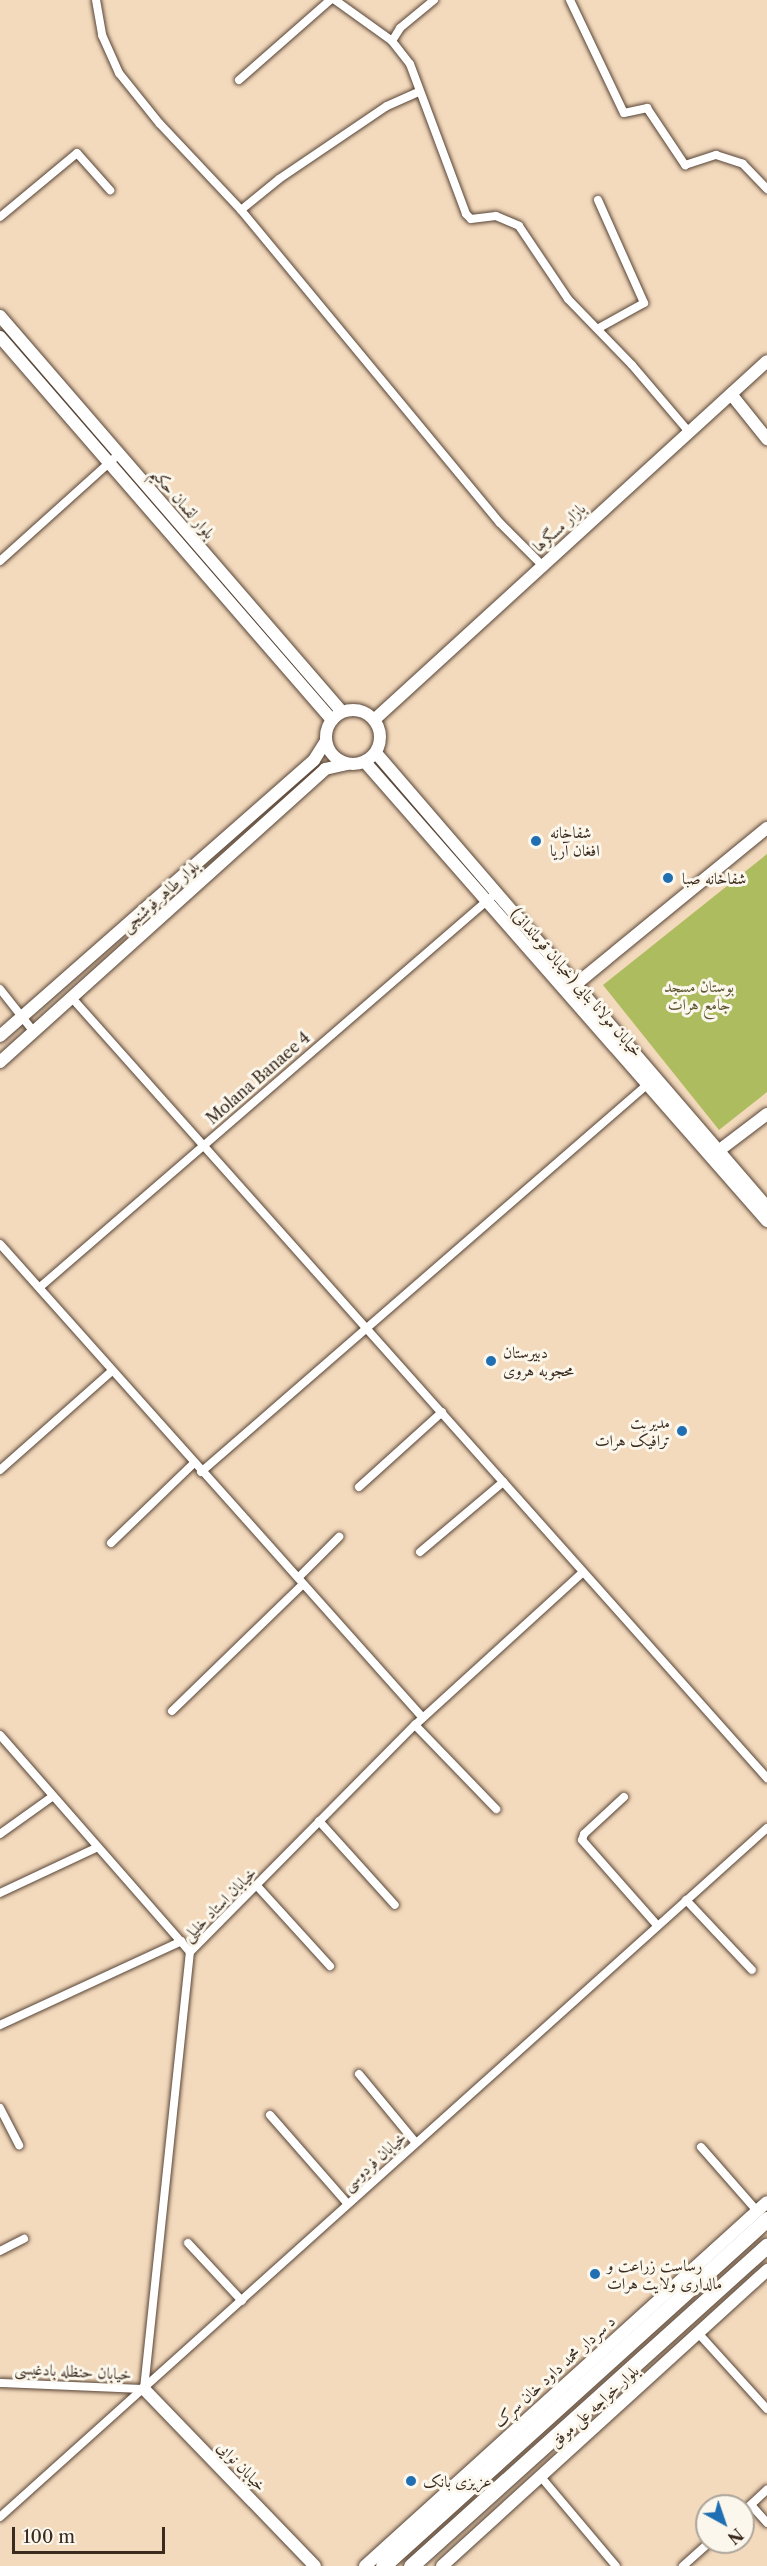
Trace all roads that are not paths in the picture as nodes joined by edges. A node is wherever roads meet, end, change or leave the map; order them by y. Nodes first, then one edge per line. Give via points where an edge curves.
1 (96, 0) edge
2 (330, 0) edge
3 (335, 0) edge
4 (434, 0) edge
5 (570, 0) edge
6 (393, 40) junction
7 (238, 80) dead end
8 (419, 93) junction
9 (767, 189) edge
10 (110, 190) dead end
11 (598, 200) dead end
12 (241, 210) junction
13 (0, 216) edge
14 (0, 316) edge
15 (599, 328) junction
16 (0, 337) edge
17 (767, 361) edge
18 (731, 394) junction
19 (689, 432) junction
20 (767, 440) edge
21 (119, 454) junction
22 (109, 463) junction
23 (0, 561) edge
24 (542, 565) junction
25 (337, 716) junction
26 (374, 720) junction
27 (326, 741) junction
28 (376, 753) junction
29 (365, 762) junction
30 (347, 764) junction
31 (767, 828) edge
32 (496, 893) junction
33 (486, 902) junction
34 (575, 985) junction
35 (0, 989) edge
36 (72, 998) junction
37 (23, 1015) junction
38 (34, 1032) junction
39 (0, 1036) edge
40 (0, 1062) edge
41 (657, 1078) junction
42 (645, 1085) junction
43 (767, 1114) edge
44 (203, 1144) junction
45 (714, 1155) junction
46 (767, 1208) edge
47 (767, 1221) edge
48 (0, 1244) edge
49 (40, 1287) junction
50 (368, 1330) junction
51 (112, 1371) junction
52 (442, 1412) junction
53 (193, 1464) junction
54 (0, 1470) edge
55 (201, 1472) junction
56 (503, 1482) junction
57 (359, 1487) dead end
58 (339, 1537) dead end
59 (111, 1543) dead end
60 (420, 1552) dead end
61 (583, 1572) junction
62 (301, 1581) junction
63 (172, 1711) dead end
64 (423, 1718) junction
65 (416, 1725) junction
66 (0, 1736) edge
67 (767, 1778) edge
68 (53, 1796) junction
69 (624, 1797) dead end
70 (496, 1809) dead end
71 (319, 1821) junction
72 (767, 1828) edge
73 (0, 1834) edge
74 (99, 1847) junction
75 (258, 1887) junction
76 (0, 1893) edge
77 (686, 1900) junction
78 (395, 1905) dead end
79 (657, 1926) junction
80 (182, 1941) junction
81 (190, 1952) junction
82 (330, 1966) dead end
83 (752, 1970) dead end
84 (0, 2025) edge
85 (359, 2074) dead end
86 (0, 2108) edge
87 (270, 2115) dead end
88 (416, 2143) junction
89 (19, 2145) dead end
90 (701, 2147) dead end
91 (767, 2202) edge
92 (348, 2204) junction
93 (762, 2215) edge
94 (24, 2239) dead end
95 (188, 2243) dead end
96 (767, 2246) edge
97 (0, 2251) edge
98 (767, 2270) edge
99 (242, 2301) junction
100 (699, 2334) junction
101 (0, 2383) edge
102 (144, 2389) junction
103 (767, 2409) edge
104 (541, 2477) junction
105 (767, 2490) edge
106 (755, 2501) edge
107 (755, 2510) edge
108 (0, 2517) edge
109 (767, 2523) edge
110 (696, 2554) edge
111 (315, 2566) edge
112 (365, 2566) edge
113 (383, 2566) edge
114 (411, 2566) edge
115 (442, 2566) edge
116 (616, 2566) edge
117 (683, 2566) edge

1 - 12 street via 102,35 118,73
2 - 7 street
3 - 6 street
4 - 6 street via 400,28
5 - 9 street via 624,112 647,108 685,165 716,155 743,164
6 - 8 street via 410,64
8 - 12 street via 387,106 279,179
8 - 15 street via 466,214 471,219 496,216 519,226 568,299
10 - 13 street via 77,153
11 - 15 street via 644,303
12 - 24 street via 500,523
14 - 21 street, بلوار لقمان حکیم
15 - 19 street
16 - 22 street, بلوار لقمان حکیم
17 - 18 street, بازار مسگرها
18 - 19 street, بازار مسگرها
18 - 20 street
19 - 24 street, بازار مسگرها
21 - 22 street
21 - 25 street, بلوار لقمان حکیم
22 - 23 street
22 - 25 street, بلوار لقمان حکیم
24 - 26 street, بازار مسگرها
25 - 26 street via 359,711
25 - 27 street
26 - 28 street via 380,736
27 - 30 street via 335,759
27 - 37 street, بلوار طاهر فوشنجی via 314,760
28 - 29 street
28 - 32 street, خیابان مولانا بنایی (خیابان قوماندانی)
29 - 30 street
29 - 33 street, خیابان مولانا بنایی (خیابان قوماندانی)
30 - 36 street, بلوار طاهر فوشنجی via 325,769
31 - 34 street
32 - 33 street, Molana Banaee 4
32 - 34 street, خیابان مولانا بنایی (خیابان قوماندانی)
33 - 42 street, خیابان مولانا بنایی (خیابان قوماندانی)
33 - 44 street, Molana Banaee 4
34 - 41 street, خیابان مولانا بنایی (خیابان قوماندانی)
35 - 37 street
36 - 38 street, بلوار طاهر فوشنجی
36 - 44 street
37 - 38 street
37 - 39 street, بلوار طاهر فوشنجی
38 - 40 street, بلوار طاهر فوشنجی
41 - 42 street
41 - 45 street, خیابان مولانا بنایی (خیابان قوماندانی)
42 - 45 street, خیابان مولانا بنایی (خیابان قوماندانی)
42 - 50 street
43 - 45 street
44 - 49 street, Molana Banaee 4
44 - 50 street
45 - 46 street, خیابان مولانا بنایی (خیابان قوماندانی)
45 - 47 street, خیابان مولانا بنایی (خیابان قوماندانی)
48 - 49 street
49 - 51 street
50 - 52 street
50 - 55 street
51 - 53 street
51 - 54 street
52 - 56 street
52 - 57 street
53 - 55 street
53 - 59 street
55 - 62 street
56 - 60 street
56 - 61 street
58 - 62 street
61 - 64 street, خیابان استاد خلیلی
61 - 67 street
62 - 63 street
62 - 64 street
64 - 65 street, خیابان استاد خلیلی
65 - 70 street
65 - 71 street, خیابان استاد خلیلی
66 - 68 street
68 - 73 street
68 - 74 street
69 - 79 street via 582,1840
71 - 75 street, خیابان استاد خلیلی
71 - 78 street
72 - 77 street, خیابان فردوسی
74 - 76 street
74 - 80 street
75 - 81 street, خیابان استاد خلیلی
75 - 82 street
77 - 79 street, خیابان فردوسی
77 - 83 street
79 - 88 street, خیابان فردوسی
80 - 81 street
80 - 84 street
81 - 102 street, خیابان استاد خلیلی
85 - 88 street
86 - 89 street
87 - 92 street
88 - 92 street, خیابان فردوسی
90 - 93 street
91 - 93 street, د سردار محمد داود خان سړک
92 - 99 street, خیابان فردوسی
93 - 112 street, د سردار محمد داود خان سړک
93 - 113 highway, د سردار محمد داود خان سړک
94 - 97 street
95 - 99 street
96 - 114 highway
98 - 100 street, بلوار خواجه علی موفق
99 - 102 street, خیابان فردوسی
100 - 103 street
100 - 104 street, بلوار خواجه علی موفق
101 - 102 street, خیابان حنظله بادغیسی
102 - 108 street, خیابان فردوسی
102 - 111 street, خیابان نوایی
104 - 115 street, بلوار خواجه علی موفق
104 - 116 street
105 - 106 street
107 - 109 street
110 - 117 street

